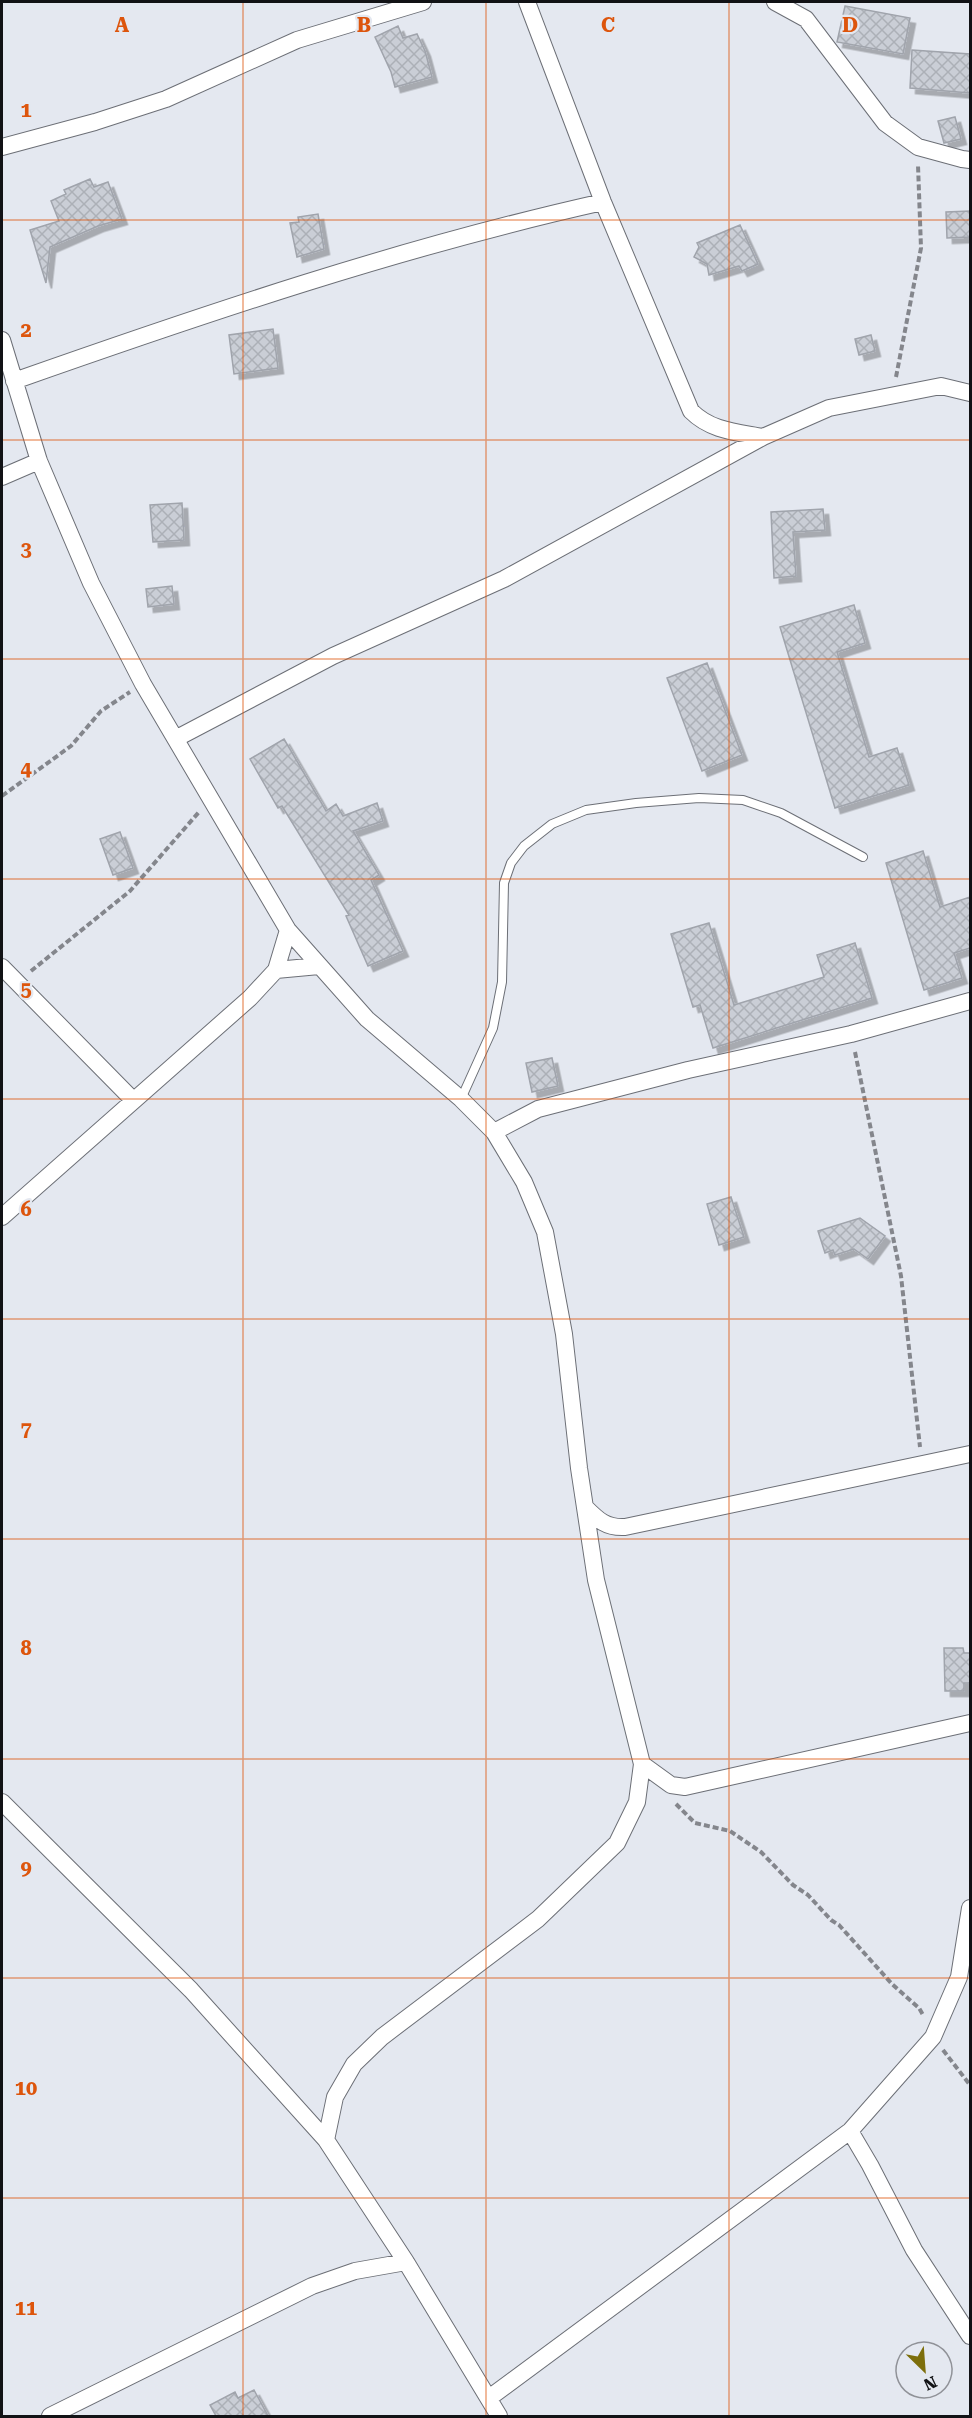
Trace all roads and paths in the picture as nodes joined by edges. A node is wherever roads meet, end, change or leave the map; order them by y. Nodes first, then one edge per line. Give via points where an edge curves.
1 (423, 2) edge
2 (527, 2) edge
3 (774, 2) edge
4 (2, 147) edge
5 (918, 147) junction
6 (970, 160) edge
7 (603, 202) junction
8 (2, 340) edge
9 (14, 381) junction
10 (970, 393) edge
11 (892, 396) junction
12 (763, 437) junction
13 (39, 461) junction
14 (2, 477) edge
15 (143, 684) junction
16 (177, 738) junction
17 (2, 796) edge
18 (211, 797) junction
19 (863, 857) dead end
20 (288, 930) junction
21 (319, 966) junction
22 (2, 967) edge
23 (276, 970) junction
24 (16, 982) junction
25 (970, 1001) edge
26 (851, 1034) junction
27 (461, 1099) junction
28 (133, 1100) junction
29 (494, 1132) junction
30 (2, 1217) edge
31 (970, 1454) edge
32 (922, 1465) junction
33 (585, 1507) junction
34 (970, 1726) edge
35 (642, 1764) junction
36 (673, 1799) dead end
37 (2, 1802) edge
38 (970, 1908) edge
39 (933, 2037) junction
40 (970, 2085) edge
41 (850, 2132) junction
42 (327, 2140) junction
43 (406, 2262) junction
44 (970, 2336) edge
45 (489, 2398) junction
46 (50, 2416) edge
47 (500, 2416) edge

1 - 4 street via 297,40 166,99
2 - 7 street
3 - 5 street via 806,19 885,123
5 - 6 street
5 - 11 path via 921,248
7 - 9 street via 511,222 317,279
7 - 12 street via 691,411 717,429
8 - 9 street
9 - 13 street
10 - 11 street via 941,386
11 - 12 street via 829,408
12 - 16 street via 504,579 333,656
13 - 14 street
13 - 15 street via 91,584
15 - 16 street
15 - 17 path via 101,711 70,746
16 - 18 street
18 - 20 street
18 - 24 path via 130,891
19 - 27 lane via 781,813 743,800 699,798 636,803 586,810 552,824 524,846 511,863 504,883 502,982 493,1028
20 - 21 street
20 - 23 street
21 - 23 street
21 - 27 street via 368,1020
22 - 24 street
23 - 28 street via 250,998
24 - 28 street
25 - 26 street
26 - 29 street via 538,1109
26 - 32 path via 901,1276
27 - 29 street
28 - 30 street
29 - 33 street via 524,1182 545,1232 564,1334
31 - 32 street
32 - 33 street via 625,1527 611,1528
33 - 35 street via 596,1580
34 - 35 street via 686,1787 671,1785
35 - 42 street via 637,1802 617,1843 538,1919 382,2037 354,2064 335,2097
36 - 39 path via 695,1823 730,1831 761,1852 808,1895 919,2007
37 - 42 street via 192,1990
38 - 39 street via 959,1977
39 - 40 path
39 - 41 street
41 - 44 street via 914,2250
41 - 45 street
42 - 43 street
43 - 45 street
43 - 46 street via 355,2271 312,2286
45 - 47 street

